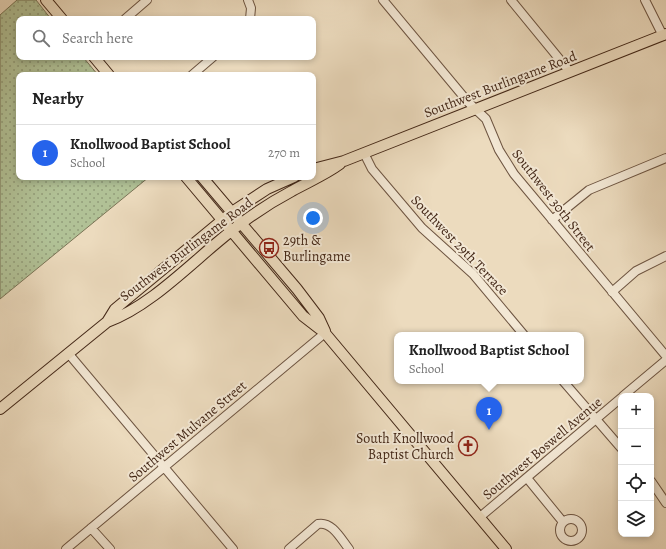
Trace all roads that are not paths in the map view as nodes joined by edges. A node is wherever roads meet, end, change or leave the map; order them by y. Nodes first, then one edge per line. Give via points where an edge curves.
1 (46, 0) edge
2 (148, 0) edge
3 (248, 0) edge
4 (383, 0) edge
5 (511, 0) edge
6 (645, 0) edge
7 (59, 16) edge
8 (129, 16) edge
9 (251, 16) edge
10 (664, 35) edge
11 (96, 60) edge
12 (210, 60) edge
13 (106, 72) edge
14 (196, 72) edge
15 (570, 72) junction
16 (475, 109) junction
17 (364, 153) junction
18 (666, 158) edge
19 (344, 161) junction
20 (316, 169) edge
21 (316, 179) edge
22 (189, 180) edge
23 (205, 180) edge
24 (287, 180) edge
25 (314, 180) edge
26 (232, 212) junction
27 (222, 220) junction
28 (552, 220) junction
29 (242, 222) junction
30 (231, 231) junction
31 (666, 256) edge
32 (612, 292) junction
33 (107, 322) junction
34 (521, 332) edge
35 (325, 333) junction
36 (68, 353) junction
37 (666, 356) edge
38 (666, 360) edge
39 (565, 384) edge
40 (627, 393) edge
41 (618, 400) edge
42 (0, 409) edge
43 (595, 420) junction
44 (618, 445) edge
45 (164, 467) junction
46 (527, 478) junction
47 (654, 485) edge
48 (666, 503) edge
49 (480, 518) junction
50 (563, 522) dead end
51 (91, 528) junction
52 (66, 549) edge
53 (110, 549) edge
54 (233, 549) edge
55 (289, 549) edge
56 (349, 549) edge
57 (506, 549) edge

1 - 7 main road
2 - 8 street
3 - 9 street
4 - 16 street, Southwest 30th Street
5 - 15 street
6 - 10 street
10 - 15 main road, Southwest Burlingame Road
11 - 13 main road
12 - 14 street
15 - 16 main road, Southwest Burlingame Road
16 - 17 main road, Southwest Burlingame Road
16 - 28 street, Southwest 30th Street via 486,120 499,150 514,174
17 - 19 main road, Southwest Burlingame Road
17 - 34 street, Southwest 29th Terrace via 372,169 422,228 473,274
18 - 28 street via 589,190
19 - 20 main road, Southwest Burlingame Road
19 - 21 main road, Southwest Burlingame Road
22 - 27 main road
23 - 26 main road
24 - 26 main road, Southwest Burlingame Road via 267,189
25 - 29 main road, Southwest Burlingame Road
26 - 27 main road, Southwest Burlingame Road
26 - 29 main road
27 - 30 main road
27 - 33 main road, Southwest Burlingame Road via 115,310
28 - 32 street, Southwest 30th Street
29 - 30 main road, Southwest Burlingame Road
29 - 35 main road via 319,318
30 - 33 main road, Southwest Burlingame Road via 159,290 118,318
30 - 35 main road via 303,316
31 - 32 street via 636,271
32 - 37 street, Southwest 30th Street
33 - 36 main road, Southwest Burlingame Road
35 - 45 street, Southwest Mulvane Street
35 - 49 main road
36 - 42 main road, Southwest Burlingame Road
36 - 45 street
38 - 40 street, Southwest Boswell Avenue
39 - 43 street
41 - 43 street, Southwest Boswell Avenue
43 - 44 street
43 - 46 street, Southwest Boswell Avenue
45 - 51 street, Southwest Mulvane Street
45 - 54 street
46 - 49 street, Southwest Boswell Avenue
46 - 50 street
47 - 48 street
49 - 57 main road
51 - 52 street, Southwest Mulvane Street
51 - 53 street
55 - 56 street via 322,523 331,527

